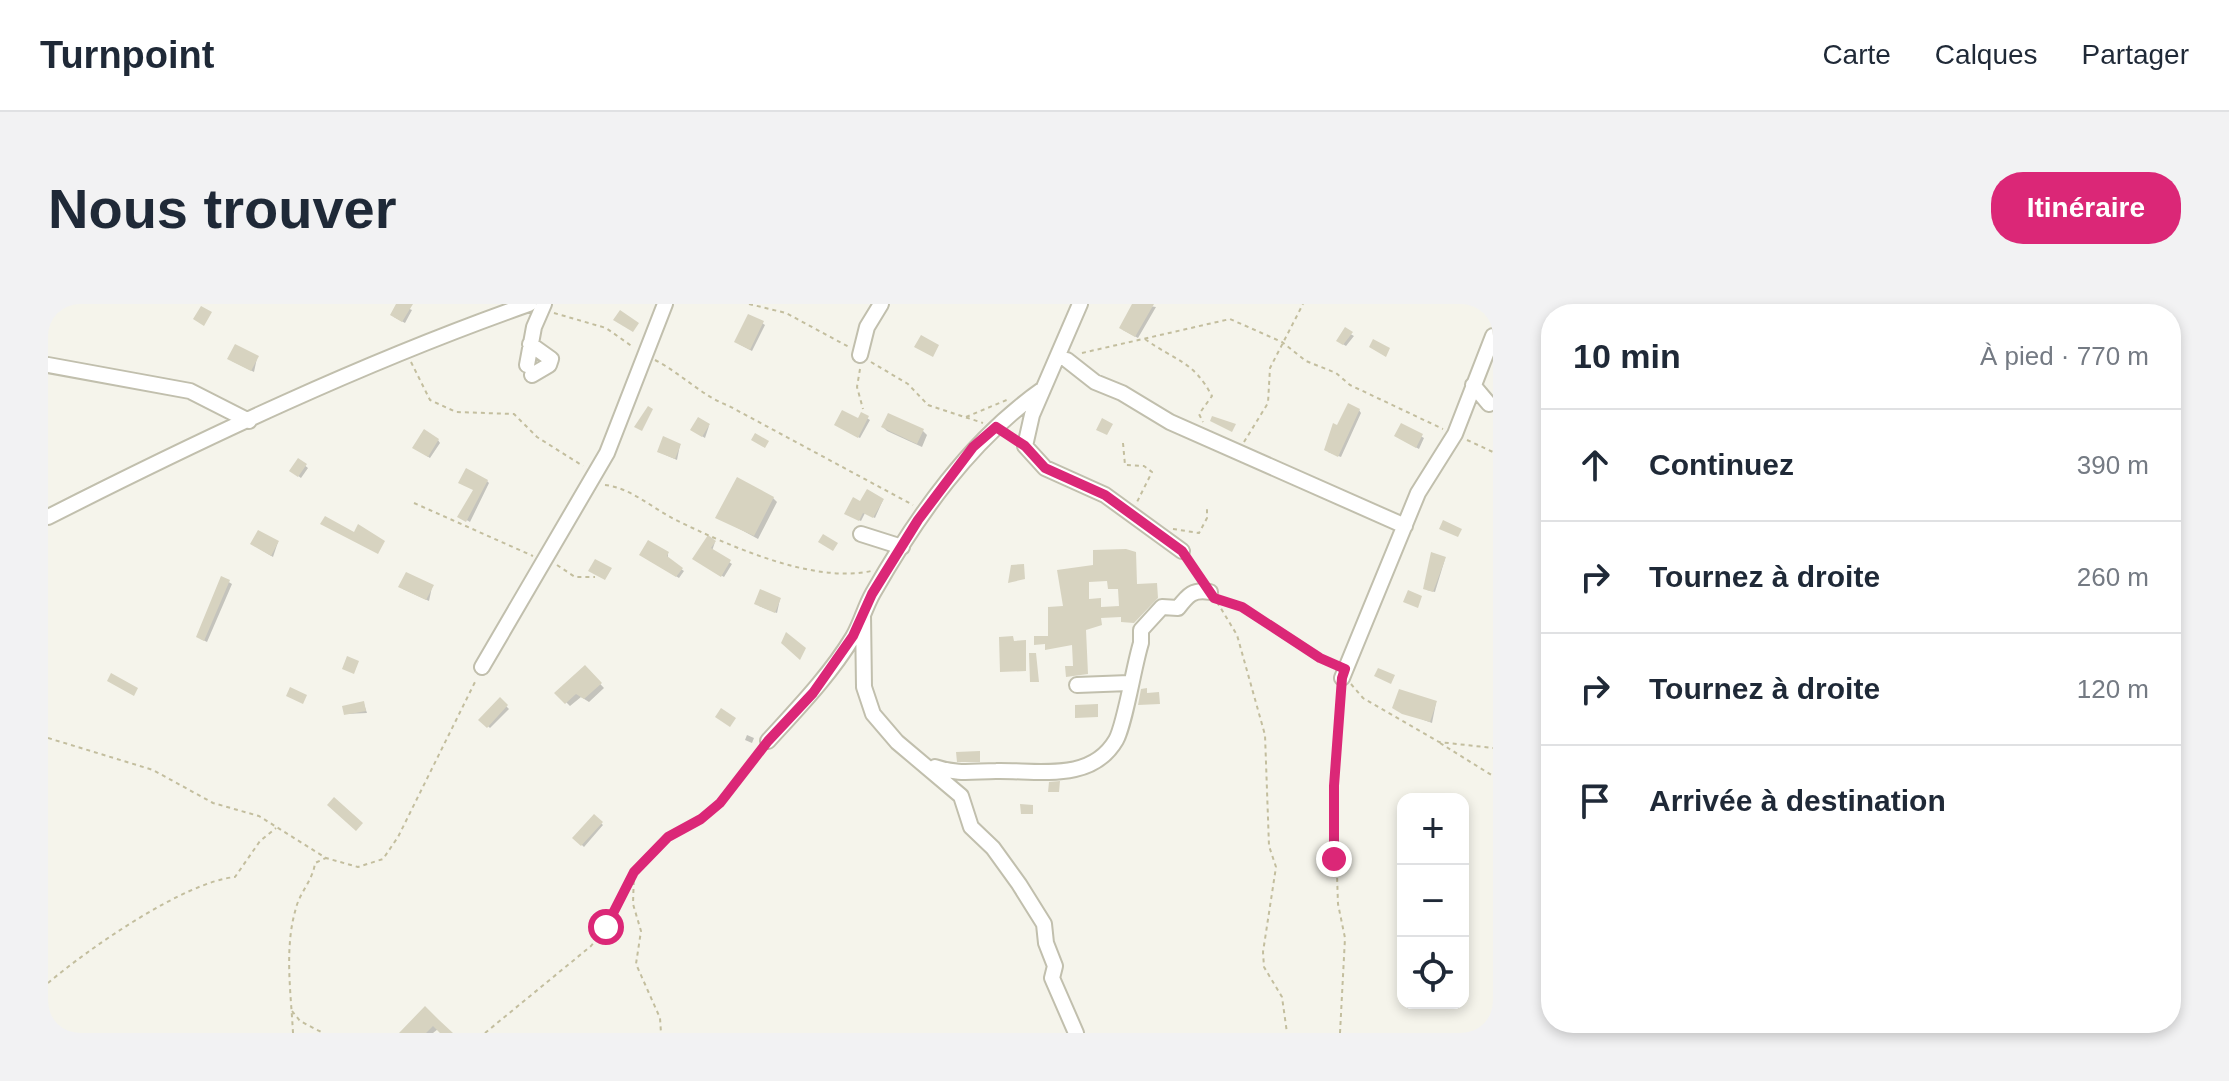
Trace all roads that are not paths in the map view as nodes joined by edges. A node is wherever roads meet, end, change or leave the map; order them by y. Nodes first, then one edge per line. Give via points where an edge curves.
1 (493, 304) edge
2 (665, 304) edge
3 (881, 304) edge
4 (1080, 304) edge
5 (539, 305) edge
6 (455, 330) junction
7 (1493, 336) edge
8 (530, 344) junction
9 (860, 355) road end
10 (1067, 360) road end
11 (48, 365) edge
12 (1473, 385) junction
13 (1043, 389) junction
14 (1489, 404) dead end
15 (249, 421) junction
16 (48, 517) edge
17 (1405, 526) junction
18 (861, 534) dead end
19 (902, 547) junction
20 (1182, 551) road end
21 (1210, 592) road end
22 (863, 615) junction
23 (482, 667) road end
24 (1343, 674) road end
25 (1129, 683) junction
26 (1084, 687) dead end
27 (768, 741) road end
28 (927, 764) junction
29 (1076, 1033) edge

1 - 6 street
2 - 23 street via 641,352 626,413
3 - 9 street via 867,327
4 - 13 street
5 - 6 street
5 - 8 street
6 - 15 street
7 - 12 street
8 - 8 street via 551,359 549,365 529,370
10 - 17 street via 1095,382 1170,422
11 - 15 street via 190,391
12 - 14 street
12 - 17 street via 1455,434 1418,493
13 - 19 street via 973,447
13 - 20 street via 1025,446 1045,468 1105,495
15 - 16 street
17 - 24 street
18 - 19 street
19 - 22 street
21 - 25 street via 1198,590 1178,608 1162,607 1151,614 1141,630
22 - 27 street via 813,693
22 - 28 street via 864,687 873,714 897,742
25 - 26 street
25 - 28 street via 1117,739 1097,761 1056,773 968,774
28 - 29 street via 961,796 971,827 993,848 1044,924 1055,966 1052,978

